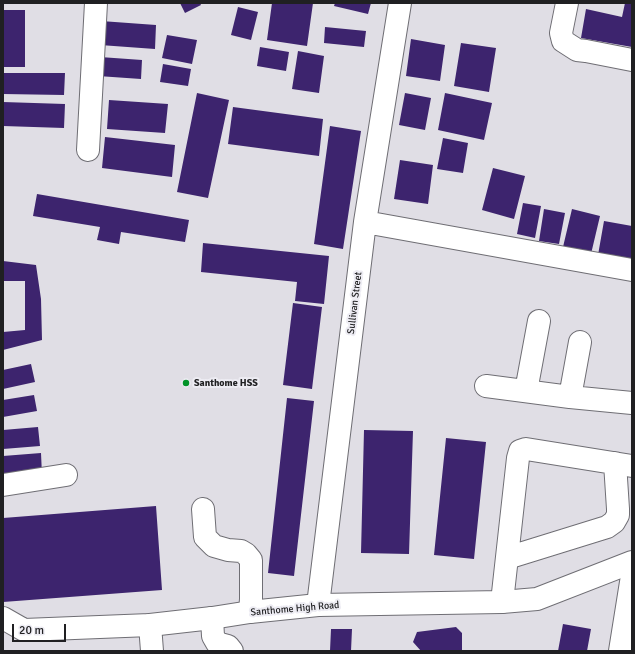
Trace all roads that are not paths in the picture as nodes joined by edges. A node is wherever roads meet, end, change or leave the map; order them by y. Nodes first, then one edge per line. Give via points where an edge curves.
1 (96, 3) edge
2 (400, 3) edge
3 (567, 3) edge
4 (632, 60) edge
5 (88, 150) dead end
6 (365, 222) junction
7 (632, 270) edge
8 (540, 321) dead end
9 (580, 342) dead end
10 (486, 386) dead end
11 (526, 391) junction
12 (570, 397) junction
13 (632, 403) edge
14 (624, 465) edge
15 (66, 475) dead end
16 (3, 485) edge
17 (203, 509) dead end
18 (507, 558) junction
19 (632, 562) edge
20 (632, 576) edge
21 (502, 602) junction
22 (318, 605) junction
23 (250, 612) junction
24 (3, 618) edge
25 (212, 618) junction
26 (150, 625) junction
27 (152, 651) edge
28 (232, 651) edge
29 (620, 651) edge

1 - 5 street
2 - 6 street, Sullivan Street
3 - 4 street via 561,33 563,41 578,50
6 - 7 street
6 - 22 street, Sullivan Street
8 - 11 street
9 - 12 street
10 - 11 street
11 - 12 street
12 - 13 street
14 - 18 street via 618,516 614,522 607,527
14 - 18 street via 526,449 520,451
15 - 16 street
17 - 23 street via 205,537 214,546 241,551 251,560
18 - 21 street
19 - 21 street, Santhome High Road via 537,599
20 - 29 street
21 - 22 street, Santhome High Road
22 - 23 street, Santhome High Road
23 - 25 street, Santhome High Road
24 - 26 street, Santhome High Road via 24,630
25 - 26 street, Santhome High Road
25 - 28 street via 213,636 217,643 228,646
26 - 27 street

